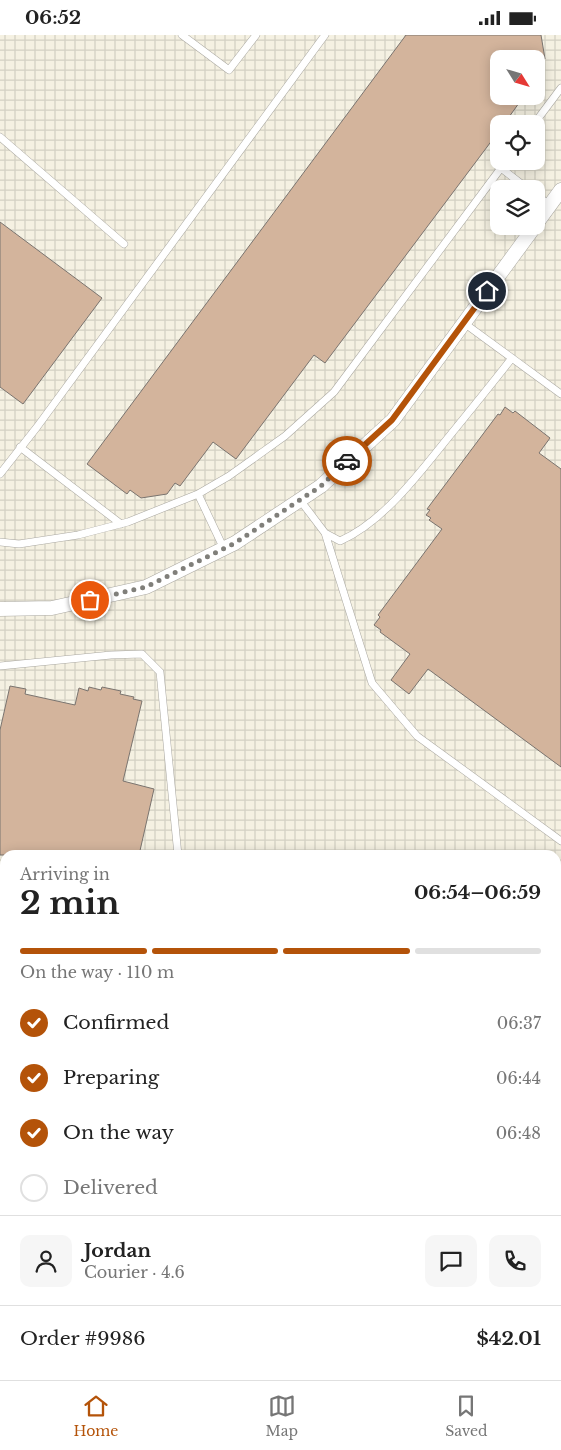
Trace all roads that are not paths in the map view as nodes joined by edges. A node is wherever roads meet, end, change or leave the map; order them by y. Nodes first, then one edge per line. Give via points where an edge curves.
1 (182, 35) edge
2 (256, 35) edge
3 (325, 35) edge
4 (561, 88) edge
5 (541, 115) edge
6 (0, 137) edge
7 (500, 170) edge
8 (504, 170) edge
9 (516, 180) edge
10 (561, 190) edge
11 (545, 201) edge
12 (550, 205) junction
13 (545, 212) edge
14 (528, 235) edge
15 (124, 245) dead end
16 (464, 323) junction
17 (512, 358) junction
18 (561, 394) edge
19 (20, 447) junction
20 (0, 474) edge
21 (198, 494) junction
22 (300, 500) junction
23 (122, 524) junction
24 (325, 533) junction
25 (0, 542) edge
26 (224, 549) junction
27 (0, 609) edge
28 (0, 666) edge
29 (561, 841) edge
30 (178, 850) edge

1 - 2 lane via 229,70
3 - 19 lane
4 - 5 lane
6 - 15 lane
7 - 21 lane via 334,392 285,436
8 - 9 lane
10 - 12 street
11 - 12 lane
12 - 13 street
14 - 16 street
16 - 17 lane
16 - 22 street via 392,420 321,486
17 - 18 lane
17 - 24 lane via 412,482 379,515 355,535 340,541
19 - 20 lane
19 - 23 lane
21 - 23 lane
21 - 26 lane
22 - 24 lane
22 - 26 street
23 - 25 lane via 19,544
24 - 29 lane via 372,683 417,736
26 - 27 street via 146,587 52,608
28 - 30 lane via 142,654 160,672

